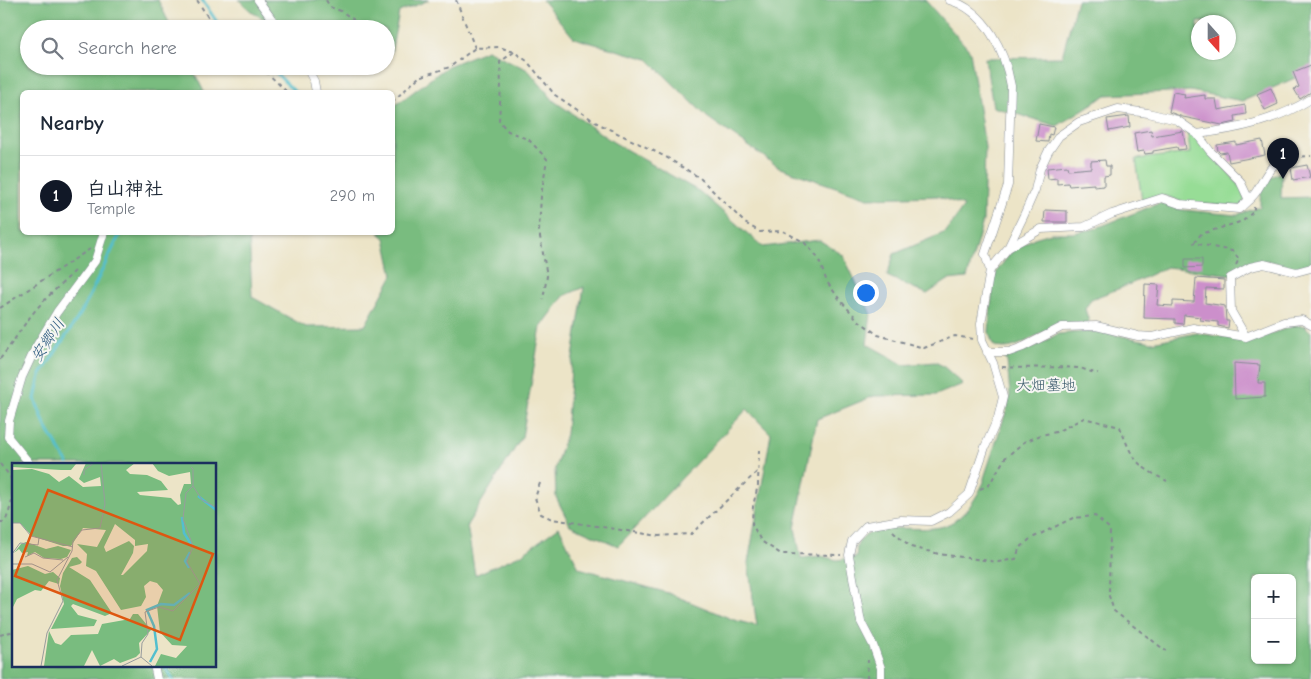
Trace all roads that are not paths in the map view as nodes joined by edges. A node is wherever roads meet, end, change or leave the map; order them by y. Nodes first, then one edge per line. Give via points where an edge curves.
1 (258, 0) edge
2 (950, 0) edge
3 (272, 20) edge
4 (311, 75) edge
5 (316, 90) edge
6 (1311, 99) edge
7 (1197, 134) junction
8 (1287, 157) road end
9 (1248, 200) junction
10 (103, 235) edge
11 (1008, 248) junction
12 (1311, 268) edge
13 (990, 270) junction
14 (1311, 325) edge
15 (1246, 336) junction
16 (987, 352) junction
17 (29, 463) edge
18 (154, 666) edge
19 (157, 679) edge
20 (881, 679) edge

1 - 3 street
2 - 13 street via 980,18 988,29 1000,49 1011,86 1008,185 985,254
4 - 5 street
6 - 7 street via 1248,126
7 - 9 street via 1240,181
7 - 11 street via 1177,120 1118,109 1078,122 1059,136 1048,152 1035,190
8 - 9 street via 1275,163
9 - 11 street via 1239,209 1180,204 1162,198 1084,227 1041,229
10 - 17 street via 95,261 57,312 22,377 8,421 8,437
11 - 13 street
12 - 15 street via 1296,272 1264,264 1250,267 1230,278 1231,311
13 - 16 street via 981,324
14 - 15 street via 1302,320 1284,322
15 - 16 street via 1193,328 1152,337 1096,326 1062,327 1009,352
16 - 20 street via 1003,397 969,494 949,512 931,520 901,520 866,526 852,542 848,555 861,622 873,645 881,668
18 - 19 street

